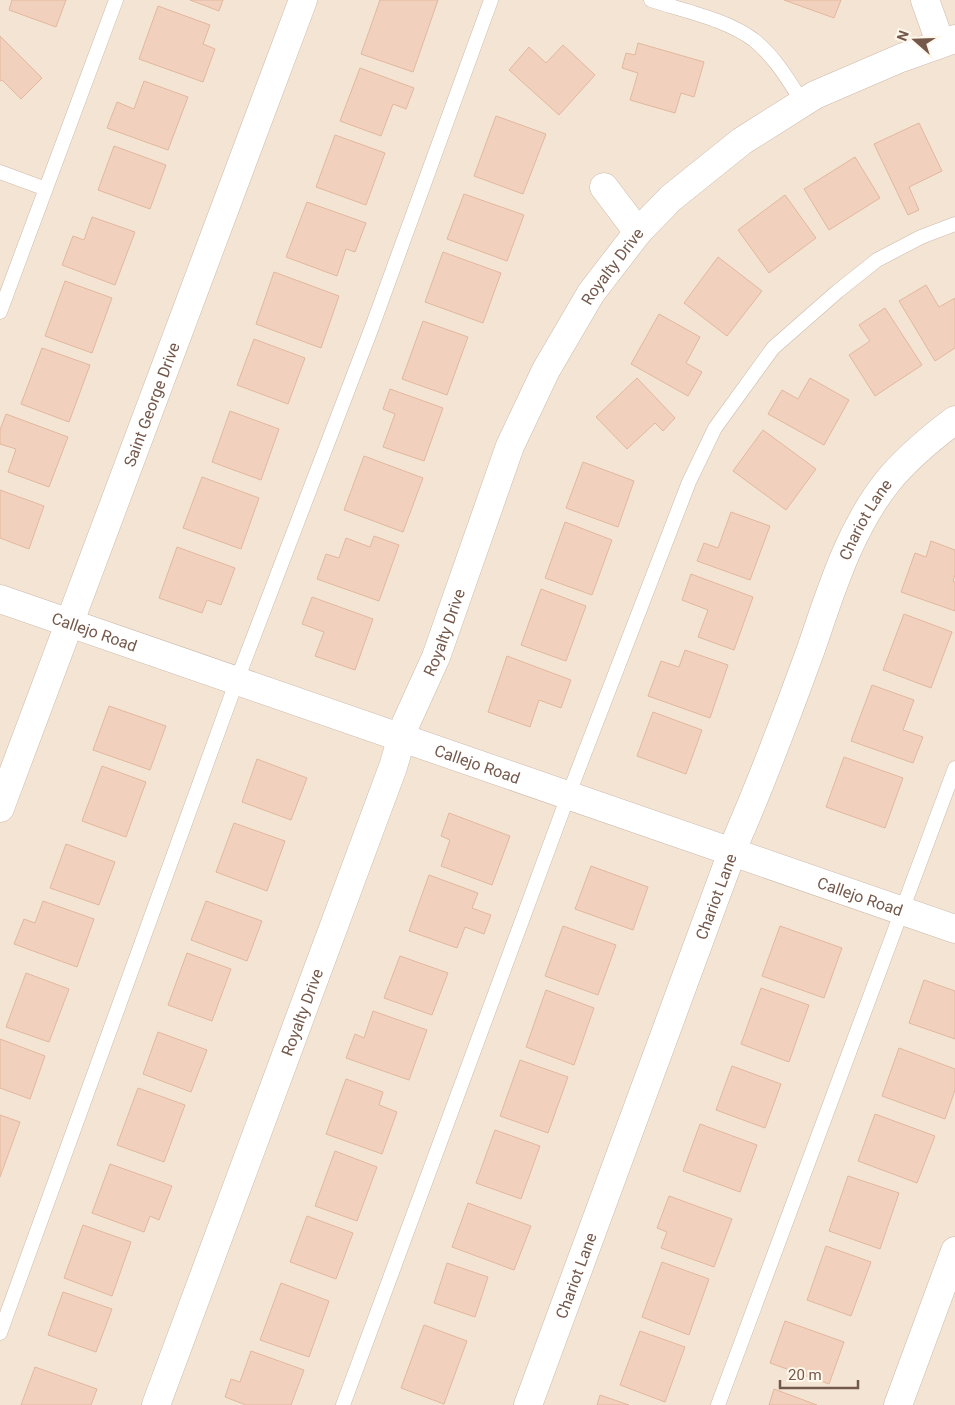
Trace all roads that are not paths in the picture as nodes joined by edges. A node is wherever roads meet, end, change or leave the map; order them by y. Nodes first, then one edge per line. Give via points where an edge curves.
1 (116, 0) edge
2 (303, 0) edge
3 (491, 0) edge
4 (651, 0) edge
5 (926, 0) edge
6 (948, 41) edge
7 (803, 103) junction
8 (0, 172) edge
9 (604, 187) dead end
10 (46, 188) junction
11 (955, 224) edge
12 (638, 232) junction
13 (0, 312) edge
14 (955, 420) edge
15 (0, 599) edge
16 (70, 623) junction
17 (237, 680) junction
18 (402, 739) junction
19 (955, 768) edge
20 (568, 796) junction
21 (0, 808) edge
22 (732, 852) junction
23 (900, 911) junction
24 (955, 929) edge
25 (955, 1251) edge
26 (0, 1333) edge
27 (156, 1405) edge
28 (343, 1405) edge
29 (528, 1405) edge
30 (718, 1405) edge
31 (898, 1405) edge

1 - 10 lane
2 - 16 street, Saint George Drive
3 - 17 lane via 372,327
4 - 7 lane via 728,26 754,40 781,68
5 - 6 street
6 - 7 street, Royalty Drive via 815,95
7 - 12 street, Royalty Drive via 742,140 671,198
8 - 10 lane
9 - 12 street
10 - 13 lane
11 - 20 lane via 877,260 838,291 773,348 715,428 689,482
12 - 18 street, Royalty Drive via 591,293 546,370 510,446 436,657
14 - 22 street, Chariot Lane via 929,440 889,480 855,534 839,569 768,768
15 - 16 street, Callejo Road
16 - 17 street, Callejo Road
16 - 21 street, Saint George Drive
17 - 18 street, Callejo Road
17 - 26 lane
18 - 20 street, Callejo Road
18 - 27 street, Royalty Drive
19 - 23 lane
20 - 22 street, Callejo Road
20 - 28 lane
22 - 23 street, Callejo Road
22 - 29 street, Chariot Lane
23 - 24 street, Callejo Road
23 - 30 lane
25 - 31 street

